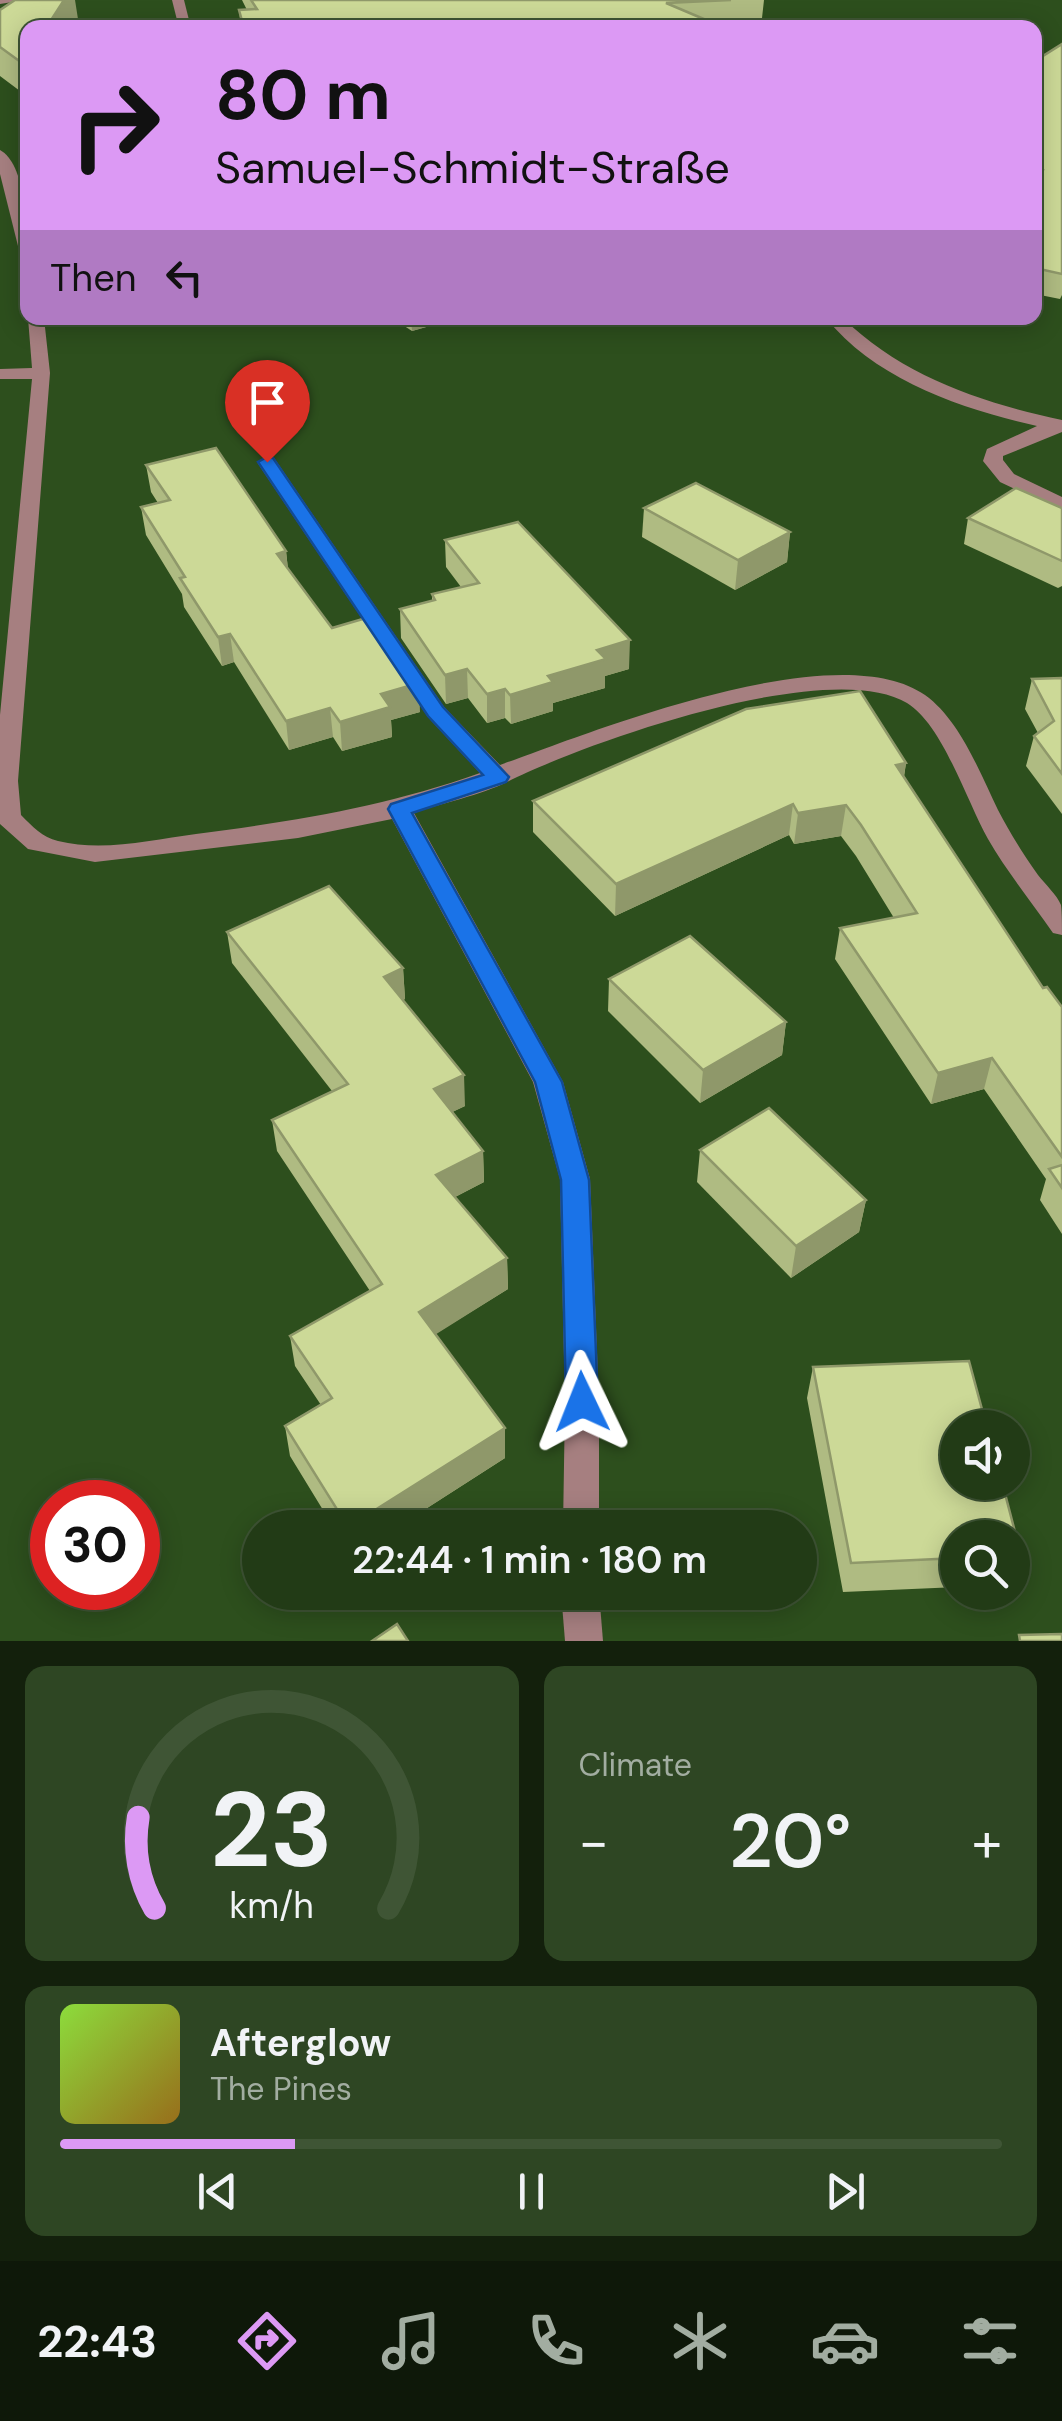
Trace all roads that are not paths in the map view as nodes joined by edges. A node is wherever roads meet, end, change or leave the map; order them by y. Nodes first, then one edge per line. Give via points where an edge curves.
1 (19, 0) edge
2 (0, 1) edge
3 (0, 154) edge
4 (20, 217) edge
5 (37, 325) edge
6 (842, 325) edge
7 (40, 373) junction
8 (0, 374) edge
9 (1058, 425) edge
10 (267, 462) dead end
11 (1062, 506) edge
12 (498, 777) junction
13 (399, 809) junction
14 (1062, 926) edge
15 (580, 1510) edge
16 (581, 1610) edge
17 (584, 1641) edge

1 - 2 street
3 - 4 street
5 - 7 street
6 - 9 street via 882,359 957,396
7 - 8 street
7 - 13 street via 6,780 9,818 34,842 99,856
9 - 11 street via 1002,446 993,462 1007,478
10 - 12 street via 436,712
12 - 13 street
12 - 14 street via 658,715 799,683 870,683 912,696 933,714 1004,843
13 - 15 street via 548,1082 575,1180
16 - 17 street

